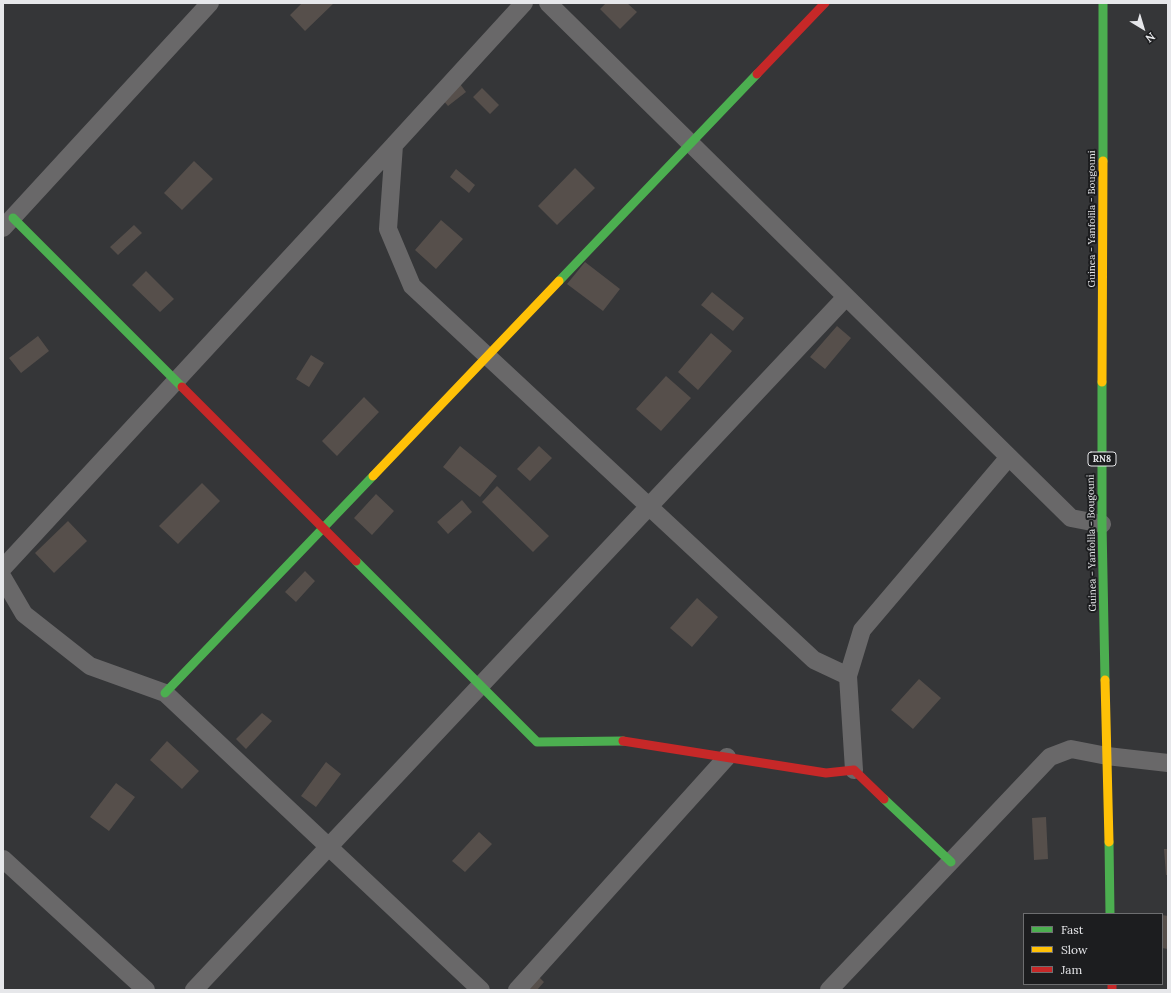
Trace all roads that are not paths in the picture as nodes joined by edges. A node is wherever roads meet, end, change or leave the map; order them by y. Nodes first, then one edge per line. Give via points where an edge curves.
1 (210, 3) edge
2 (524, 3) edge
3 (548, 3) edge
4 (825, 3) edge
5 (1103, 3) edge
6 (691, 144) junction
7 (394, 145) junction
8 (8, 223) edge
9 (846, 297) junction
10 (488, 356) junction
11 (176, 381) junction
12 (1009, 457) junction
13 (649, 506) junction
14 (1102, 524) junction
15 (323, 528) junction
16 (3, 568) edge
17 (3, 578) edge
18 (848, 676) junction
19 (480, 685) junction
20 (165, 693) junction
21 (1107, 756) junction
22 (727, 757) junction
23 (1168, 763) edge
24 (854, 770) junction
25 (328, 847) junction
26 (3, 859) edge
27 (951, 862) junction
28 (1110, 913) edge
29 (146, 990) edge
30 (194, 990) edge
31 (480, 990) edge
32 (517, 990) edge
33 (829, 990) edge

1 - 8 street
2 - 7 street
3 - 6 street
4 - 6 street
5 - 14 street, Guinea - Yanfolila - Bougouni / RN8
6 - 9 street
6 - 10 street
7 - 10 street via 388,229 412,286
7 - 11 street
8 - 11 street
9 - 12 street
9 - 13 street
10 - 13 street
10 - 15 street
11 - 15 street
11 - 16 street
12 - 14 street via 1071,518
12 - 18 street via 862,630
13 - 18 street via 814,660
13 - 19 street
14 - 21 street, Guinea - Yanfolila - Bougouni / RN8
15 - 19 street
15 - 20 street
17 - 20 street via 24,614 90,666
18 - 24 street
19 - 22 street via 537,742 623,741
19 - 25 street
20 - 25 street
21 - 23 street
21 - 27 street via 1071,749 1050,757
21 - 28 street, Guinea - Yanfolila - Bougouni / RN8
22 - 24 street via 826,773
22 - 32 street
24 - 27 street
25 - 30 street
25 - 31 street
26 - 29 street
27 - 33 street

